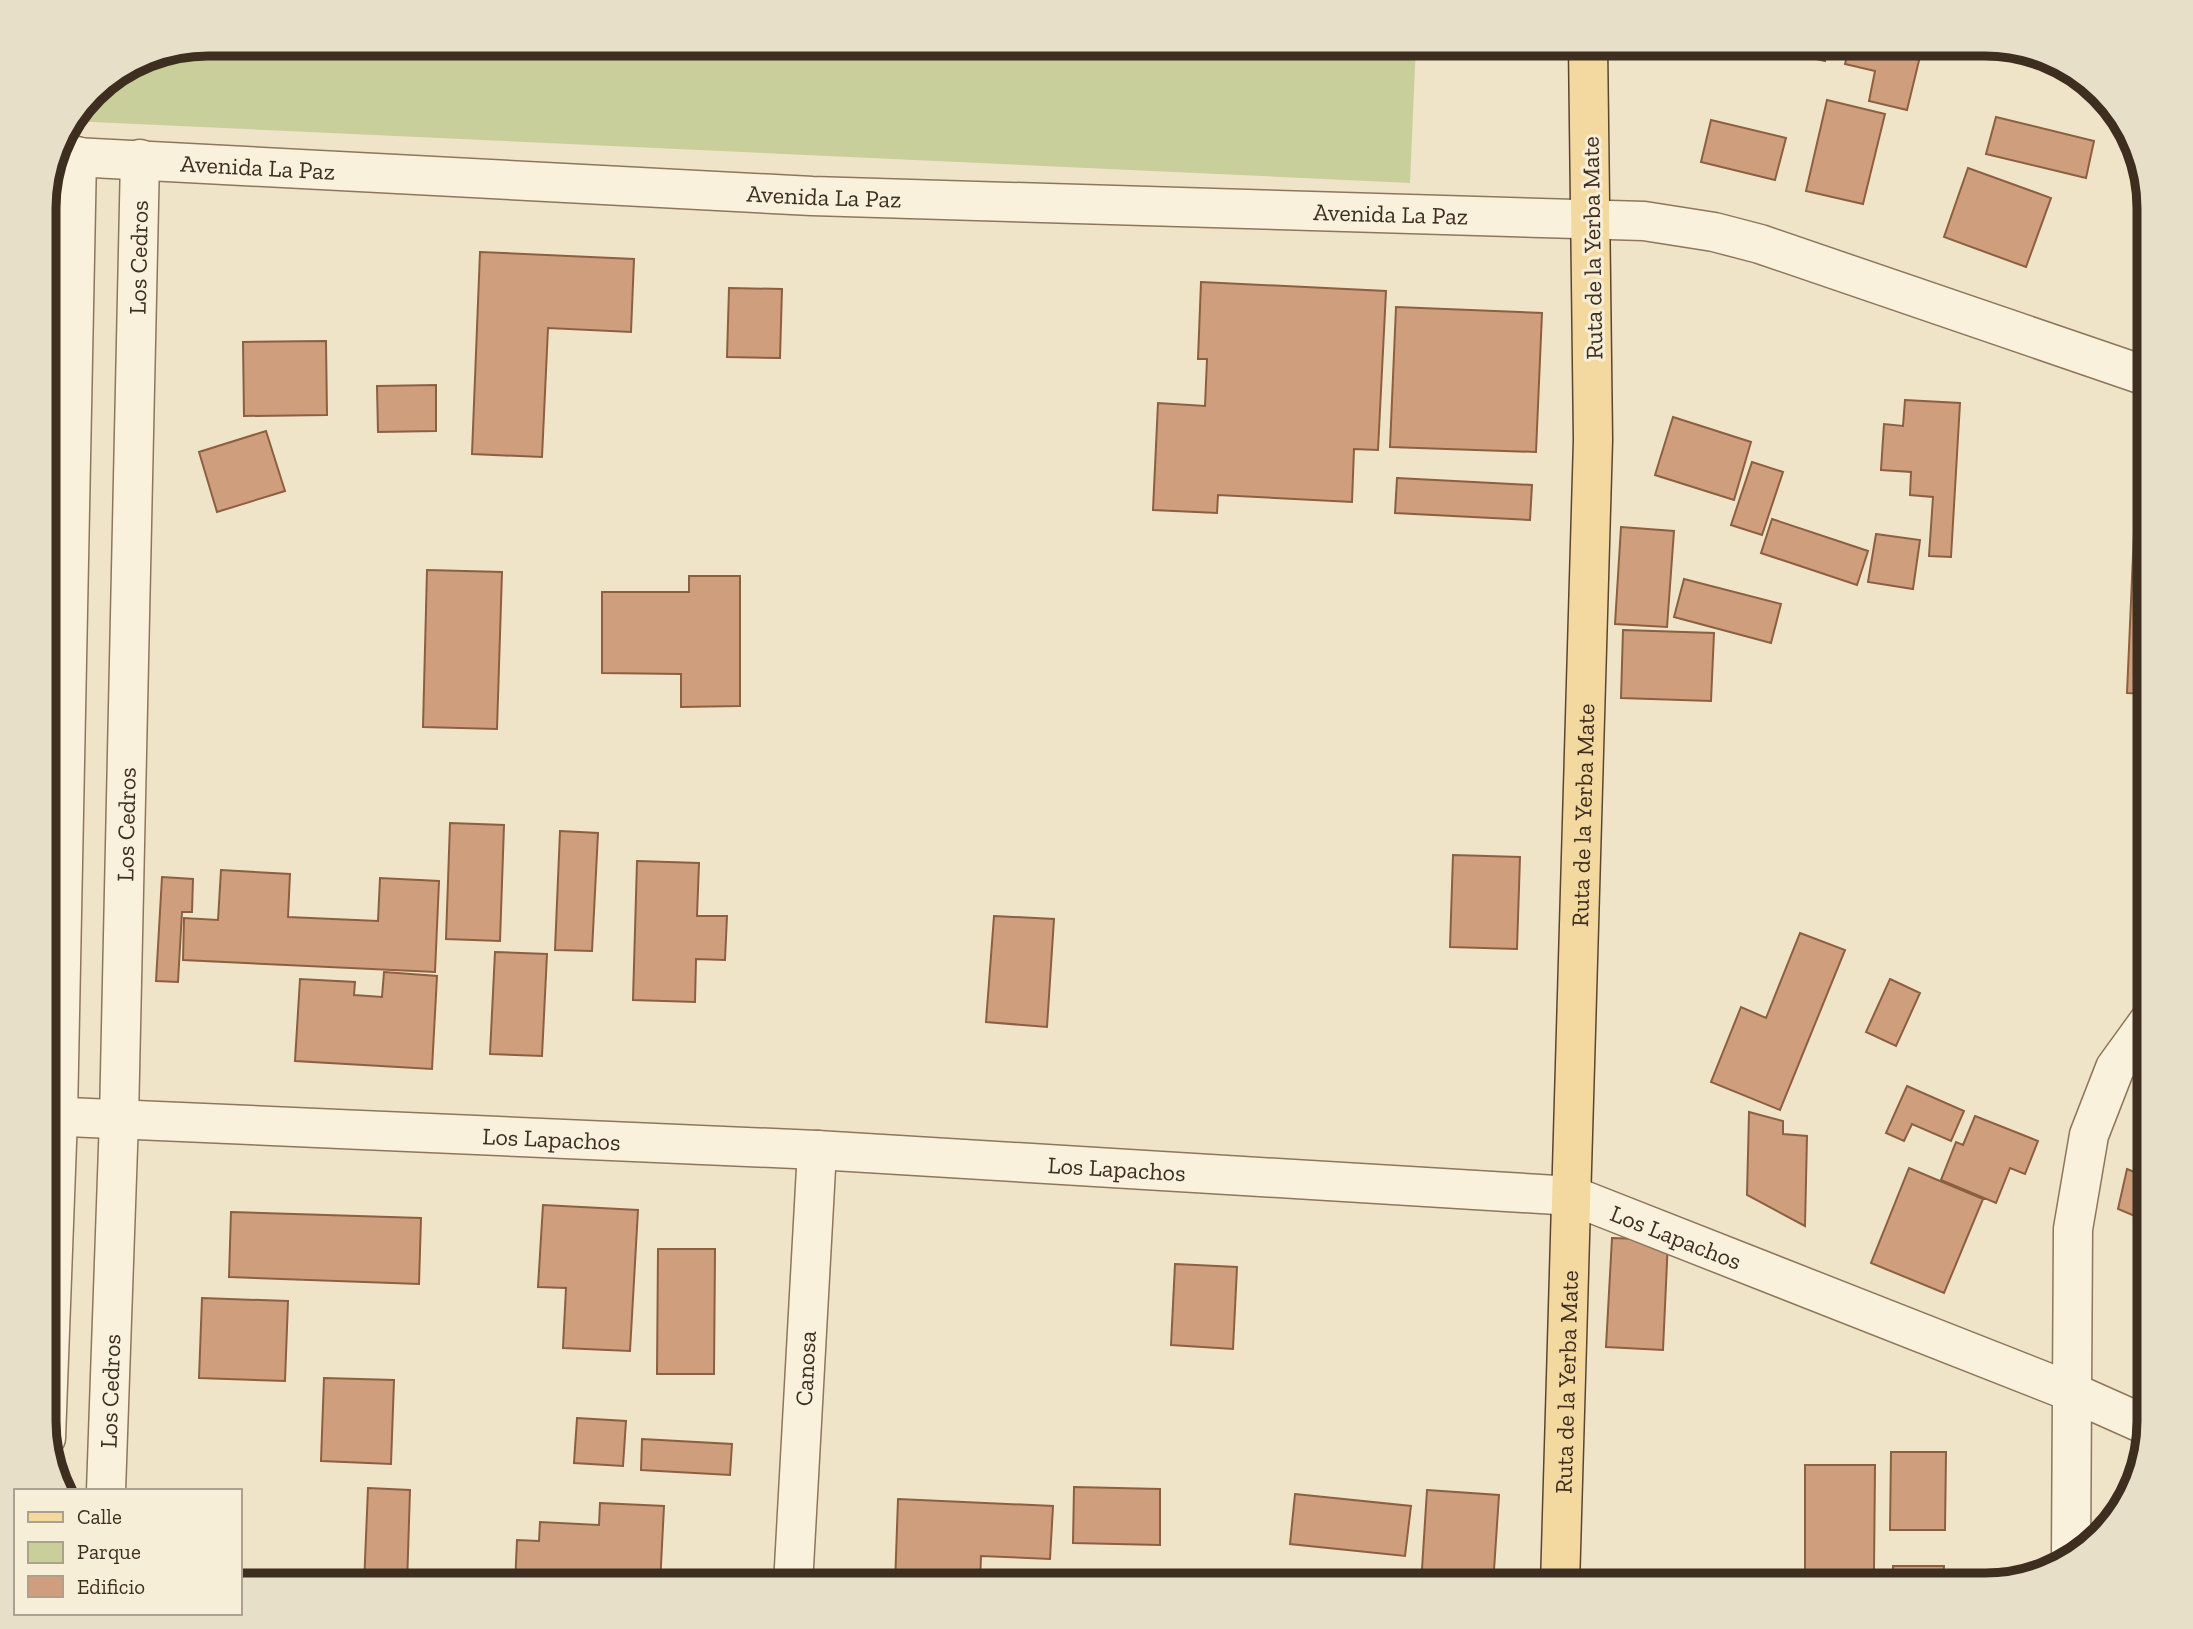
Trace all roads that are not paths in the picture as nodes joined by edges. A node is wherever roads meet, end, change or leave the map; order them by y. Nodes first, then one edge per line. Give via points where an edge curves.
1 (1588, 56) edge
2 (66, 156) edge
3 (140, 159) junction
4 (1592, 220) junction
5 (2137, 373) edge
6 (56, 796) edge
7 (2137, 1038) edge
8 (56, 1116) edge
9 (118, 1119) junction
10 (817, 1150) junction
11 (1573, 1196) junction
12 (2074, 1393) junction
13 (2137, 1421) edge
14 (106, 1489) edge
15 (2071, 1546) edge
16 (794, 1573) edge
17 (1560, 1573) edge

1 - 4 main road, Ruta de la Yerba Mate
2 - 3 street, Avenida La Paz
2 - 6 street
3 - 4 street, Avenida La Paz via 812,196
3 - 9 street, Los Cedros
4 - 5 street, Avenida La Paz via 1644,222 1760,244
4 - 11 main road, Ruta de la Yerba Mate via 1593,440
7 - 12 street via 2115,1068 2089,1135 2073,1229
8 - 9 street, Los Lapachos
9 - 10 street, Los Lapachos
9 - 14 street, Los Cedros
10 - 11 street, Los Lapachos
10 - 16 street, Canosa
11 - 12 street, Los Lapachos
11 - 17 main road, Ruta de la Yerba Mate
12 - 13 street, Los Lapachos
12 - 15 street

